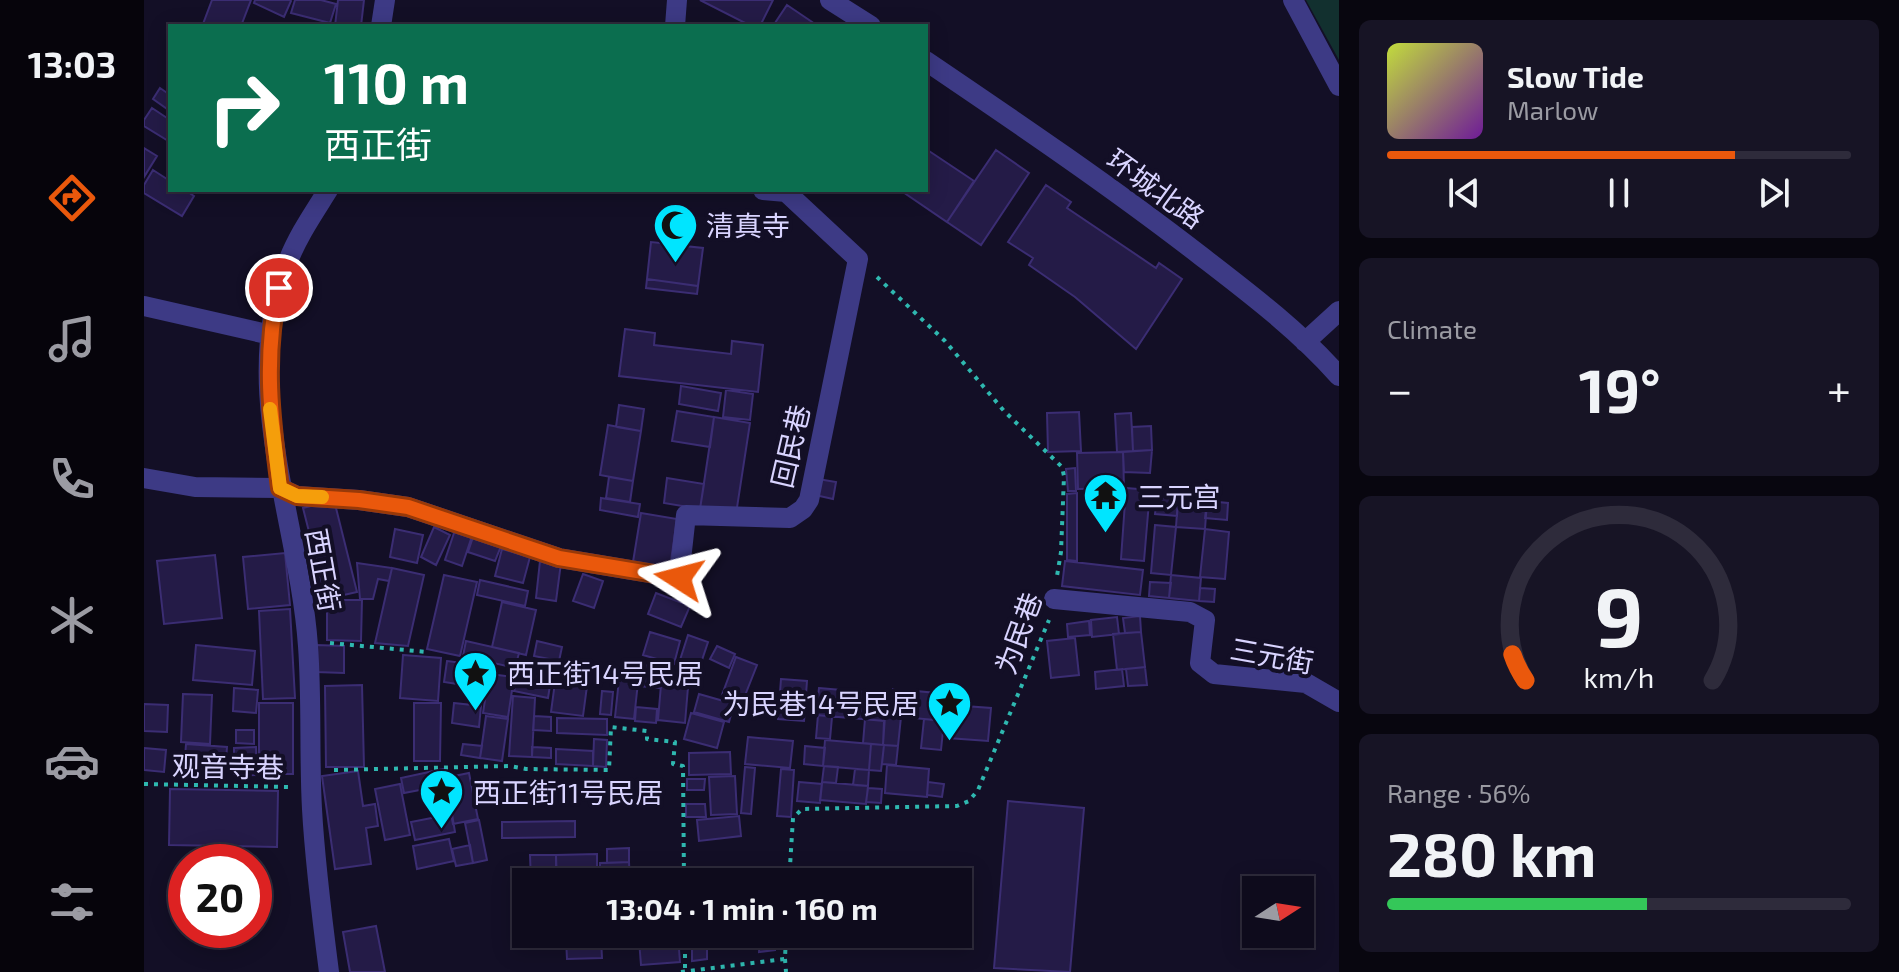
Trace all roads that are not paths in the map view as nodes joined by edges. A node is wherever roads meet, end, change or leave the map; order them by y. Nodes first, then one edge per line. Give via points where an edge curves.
1 (385, 0) edge
2 (677, 0) edge
3 (830, 0) edge
4 (1293, 0) edge
5 (381, 24) edge
6 (675, 24) edge
7 (868, 24) edge
8 (928, 62) edge
9 (1339, 86) edge
10 (327, 192) edge
11 (786, 192) edge
12 (144, 306) edge
13 (1339, 311) edge
14 (271, 335) junction
15 (1305, 342) junction
16 (1339, 376) edge
17 (144, 478) edge
18 (280, 488) junction
19 (1054, 599) road end
20 (1339, 702) edge
21 (329, 972) edge

1 - 5 street
2 - 6 street
3 - 7 street
4 - 9 street
8 - 15 street, 环城北路 via 1172,234
10 - 14 street, 西正街 via 286,265
11 - 18 street, 回民巷 via 858,259 809,500 790,518 686,515 679,578 559,558 408,507 297,496
12 - 14 street
13 - 15 street
14 - 18 street, 西正街 via 269,399
15 - 16 street, 环城北路
17 - 18 street via 195,487
18 - 21 street, 西正街 via 308,642 316,867
19 - 20 street, 三元街 via 1190,612 1205,620 1200,663 1214,674 1306,683

